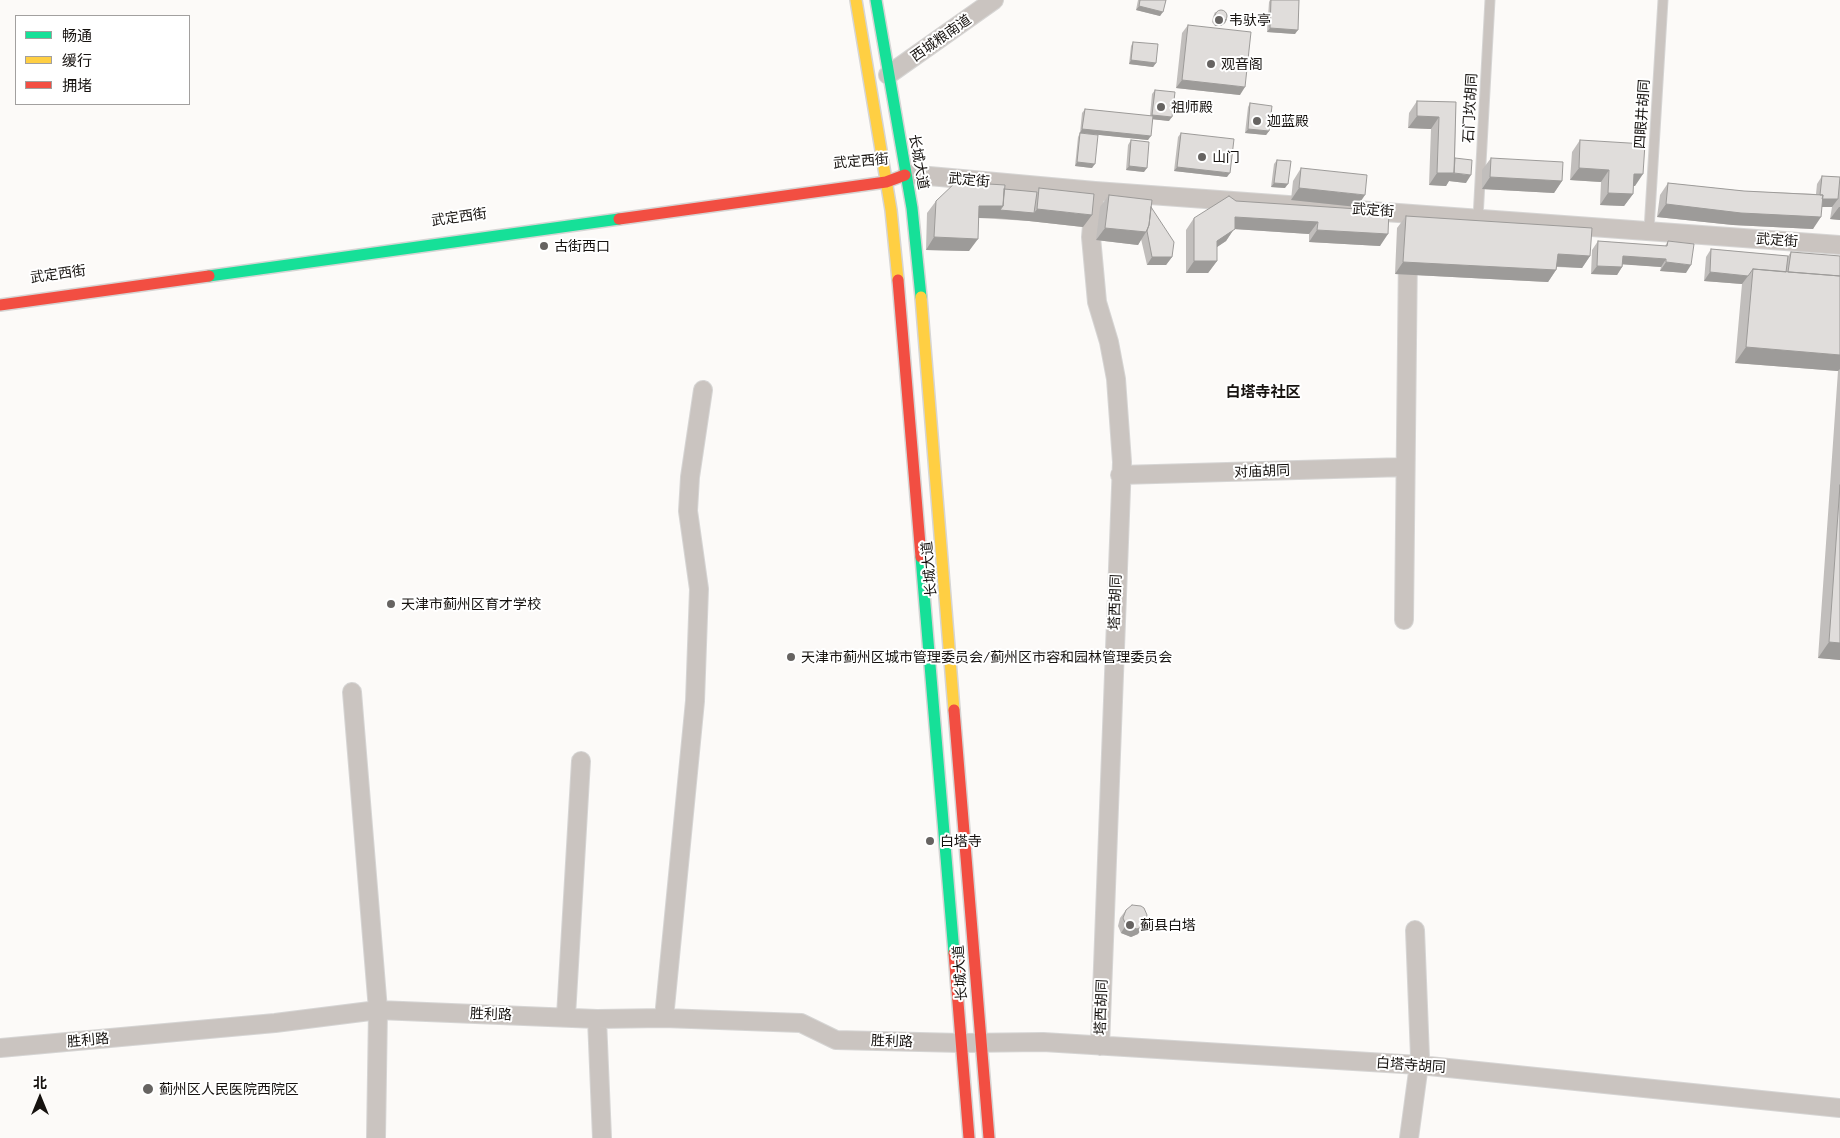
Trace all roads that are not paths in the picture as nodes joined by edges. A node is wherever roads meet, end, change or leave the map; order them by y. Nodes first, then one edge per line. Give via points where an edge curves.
1 (856, 0) edge
2 (876, 0) edge
3 (994, 0) edge
4 (1490, 0) edge
5 (1663, 0) edge
6 (888, 75) junction
7 (907, 174) junction
8 (885, 177) junction
9 (1095, 191) junction
10 (1409, 212) junction
11 (1478, 218) junction
12 (1649, 230) junction
13 (1840, 245) edge
14 (0, 297) edge
15 (0, 305) edge
16 (704, 390) dead end
17 (1405, 467) junction
18 (1120, 475) junction
19 (1404, 620) dead end
20 (352, 692) dead end
21 (581, 761) dead end
22 (1415, 930) dead end
23 (378, 1010) junction
24 (566, 1016) junction
25 (664, 1018) junction
26 (598, 1019) junction
27 (980, 1042) junction
28 (961, 1043) junction
29 (1100, 1046) junction
30 (0, 1048) edge
31 (1419, 1065) junction
32 (1840, 1108) edge
33 (376, 1138) edge
34 (602, 1138) edge
35 (969, 1138) edge
36 (989, 1138) edge
37 (1409, 1138) edge

1 - 8 main road, 长城大道
2 - 6 main road, 长城大道
3 - 6 street, 西城粮南道
4 - 11 lane, 石门坎胡同
5 - 12 lane, 四眼井胡同
6 - 7 main road, 长城大道
7 - 8 main road, 武定西街
7 - 9 street, 武定街
7 - 27 main road, 长城大道 via 925,340
8 - 14 main road, 武定西街
8 - 15 main road, 武定西街
8 - 28 main road, 长城大道 via 896,254
9 - 10 street, 武定街
9 - 18 street, 塔西胡同 via 1091,237 1098,302 1116,379 1122,462
10 - 11 street, 武定街
10 - 17 street
11 - 12 street, 武定街
12 - 13 street, 武定街
16 - 25 street via 688,511 700,589 695,701
17 - 18 street, 对庙胡同
17 - 19 street
18 - 29 street, 塔西胡同
20 - 23 street
21 - 24 street
22 - 31 street
23 - 24 street, 胜利路
23 - 30 street, 胜利路 via 275,1023
23 - 33 street
24 - 26 street, 胜利路
25 - 26 street, 胜利路
25 - 28 street, 胜利路 via 801,1023 836,1040
26 - 34 street
27 - 28 street, 胜利路
27 - 29 street, 白塔寺胡同
27 - 36 main road, 长城大道
28 - 35 main road, 长城大道
29 - 31 street, 白塔寺胡同
31 - 32 street, 白塔寺胡同
31 - 37 street

